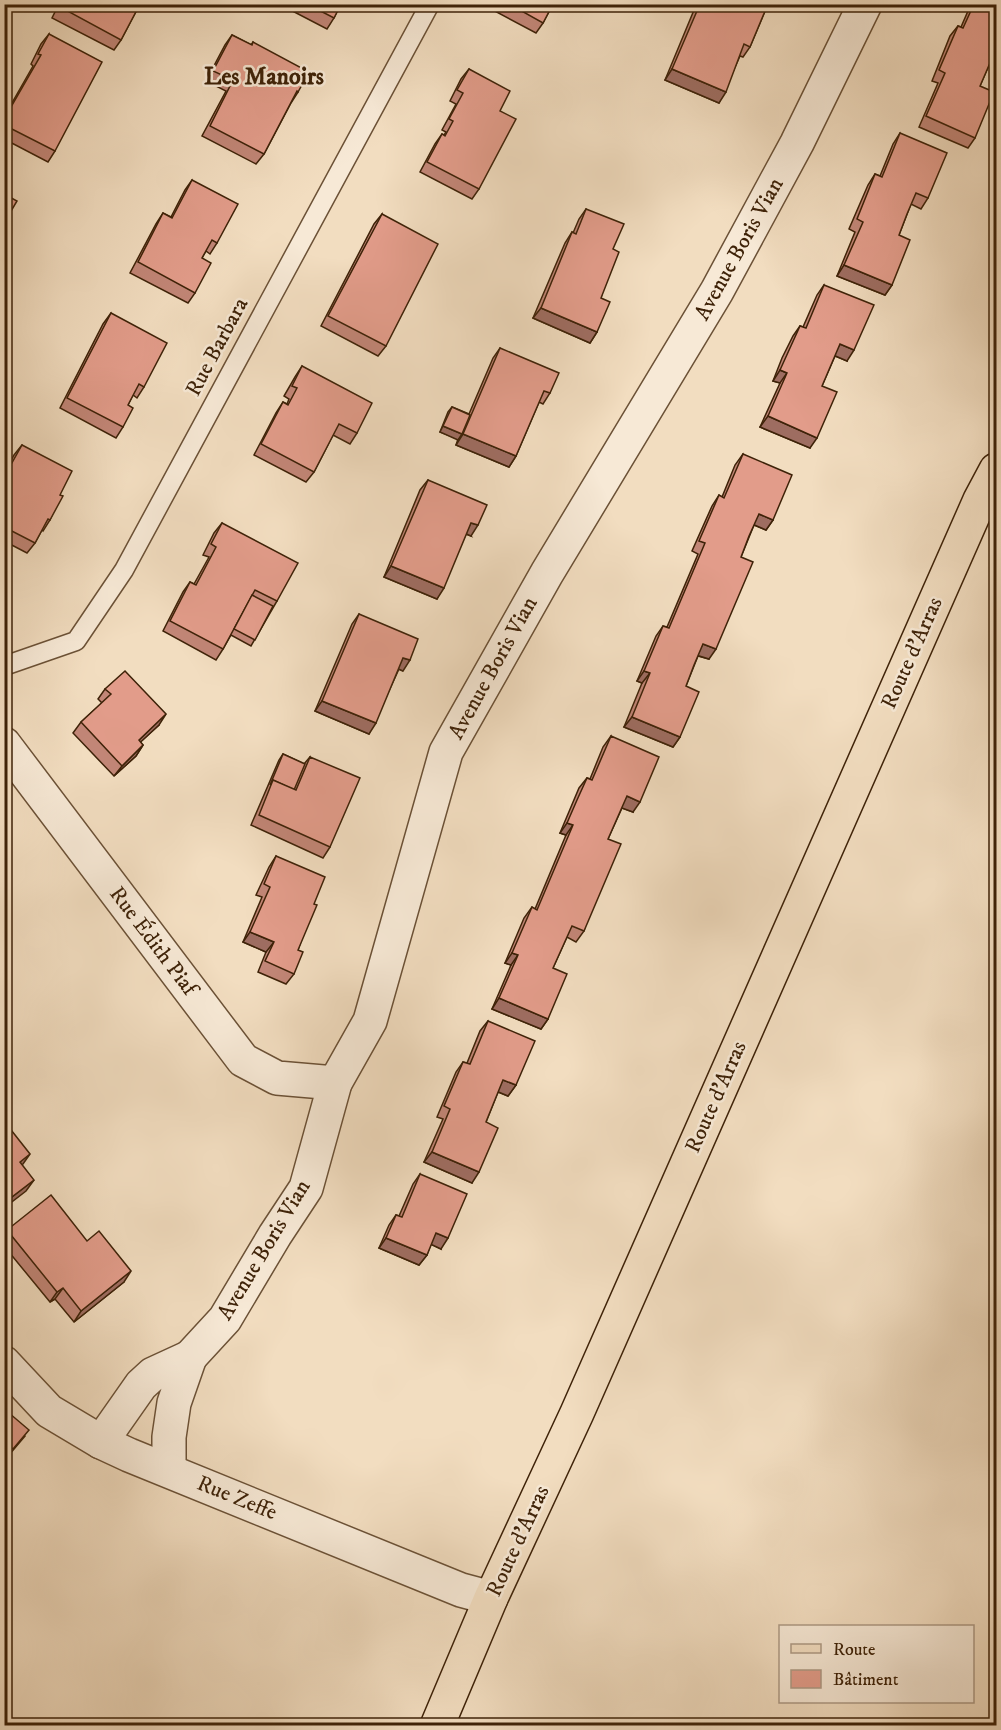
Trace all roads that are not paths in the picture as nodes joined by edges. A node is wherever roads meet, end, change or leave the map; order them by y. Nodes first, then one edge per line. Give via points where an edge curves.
1 (429, 4) edge
2 (865, 4) edge
3 (996, 470) edge
4 (4, 666) edge
5 (4, 744) edge
6 (335, 1083) junction
7 (190, 1357) junction
8 (4, 1363) edge
9 (101, 1442) junction
10 (169, 1470) junction
11 (491, 1598) junction
12 (437, 1725) edge

1 - 4 lane, Rue Barbara via 124,570 76,641
2 - 6 street, Avenue Boris Vian via 797,143 717,291 547,573 446,752 370,1021
3 - 11 main road, Route d'Arras
5 - 6 street, Rue Édith Piaf via 243,1060 277,1078
6 - 7 street, Avenue Boris Vian via 306,1188 225,1319
7 - 9 street, Avenue Boris Vian via 153,1374 141,1385
7 - 10 street, Avenue Boris Vian via 174,1402
8 - 9 street, Rue Zeffe via 49,1411
9 - 10 street, Rue Zeffe
10 - 11 street, Rue Zeffe via 460,1590
11 - 12 main road, Route d'Arras

